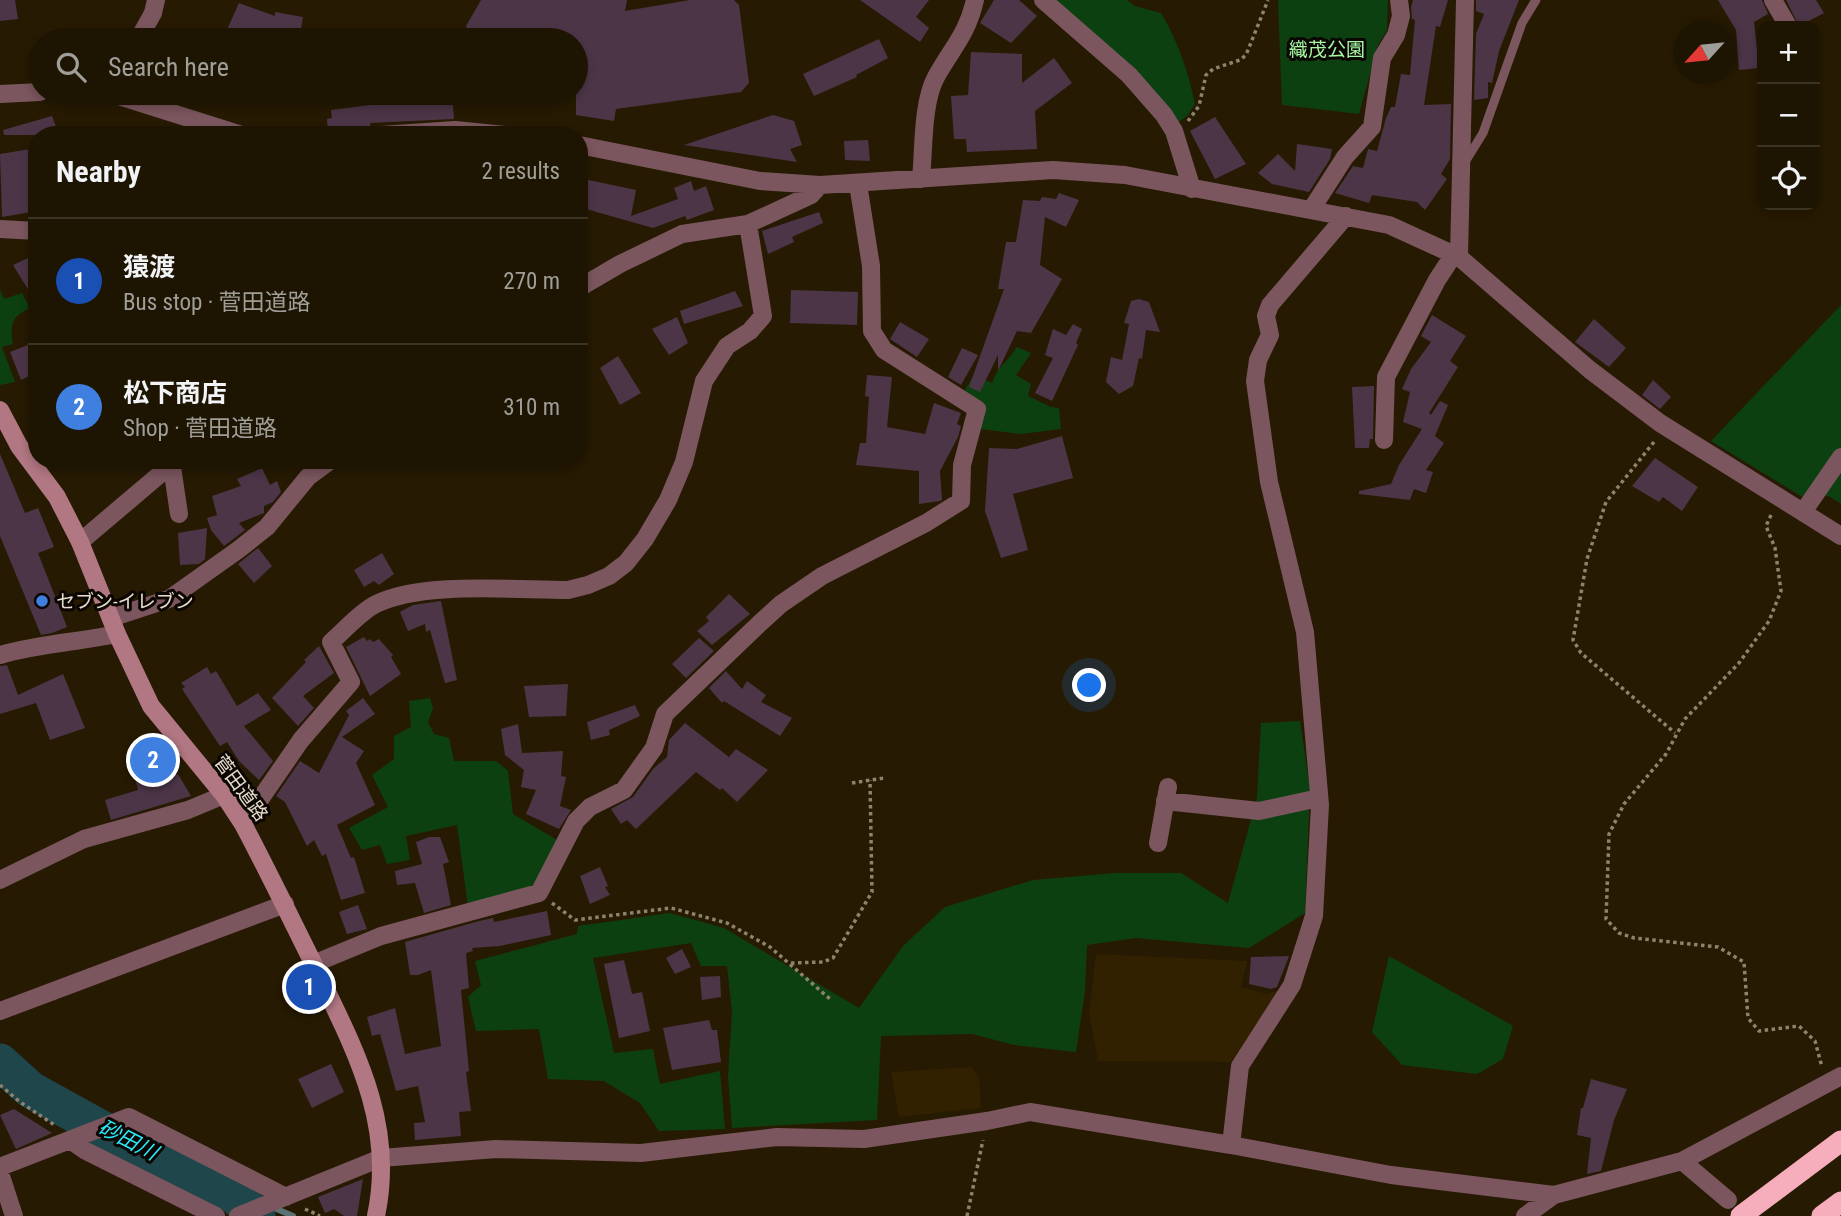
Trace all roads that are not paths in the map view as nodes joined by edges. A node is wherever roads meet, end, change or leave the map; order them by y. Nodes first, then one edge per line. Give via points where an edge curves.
1 (156, 0) edge
2 (975, 0) edge
3 (1043, 0) edge
4 (1399, 0) edge
5 (1465, 0) edge
6 (1536, 0) edge
7 (1773, 0) edge
8 (1785, 21) edge
9 (145, 28) edge
10 (28, 93) edge
11 (0, 94) edge
12 (147, 105) edge
13 (214, 126) edge
14 (588, 147) edge
15 (1463, 166) junction
16 (922, 179) junction
17 (858, 184) junction
18 (820, 185) junction
19 (1192, 189) junction
20 (1311, 209) junction
21 (1346, 216) junction
22 (748, 224) junction
23 (0, 229) edge
24 (28, 231) edge
25 (1457, 255) junction
26 (588, 283) edge
27 (0, 410) edge
28 (1384, 440) dead end
29 (1841, 457) edge
30 (28, 458) edge
31 (36, 469) edge
32 (164, 469) edge
33 (173, 469) edge
34 (319, 469) edge
35 (1803, 512) junction
36 (179, 514) dead end
37 (1841, 536) edge
38 (80, 542) junction
39 (114, 626) junction
40 (0, 655) edge
41 (224, 795) junction
42 (1319, 798) junction
43 (243, 824) junction
44 (1158, 843) dead end
45 (0, 880) edge
46 (285, 904) junction
47 (313, 964) junction
48 (0, 1011) edge
49 (1834, 1080) edge
50 (70, 1140) junction
51 (1841, 1141) edge
52 (1231, 1144) junction
53 (381, 1158) junction
54 (1682, 1161) junction
55 (0, 1167) edge
56 (0, 1173) edge
57 (1555, 1195) junction
58 (283, 1198) junction
59 (1841, 1202) edge
60 (1735, 1208) edge
61 (15, 1216) edge
62 (216, 1216) edge
63 (238, 1216) edge
64 (376, 1216) edge
65 (1525, 1216) edge
66 (1822, 1216) edge

1 - 9 street
2 - 16 street via 962,37 935,79 928,102
3 - 19 street via 1129,75 1164,115 1174,131
4 - 20 street via 1401,16 1382,58 1372,127 1345,157
5 - 15 street
6 - 15 lane via 1522,23 1483,133
7 - 8 street
10 - 11 street
12 - 13 street
14 - 18 street via 760,181
15 - 25 street
16 - 17 street
16 - 19 street via 1053,170 1125,175
17 - 18 street
17 - 47 street via 871,266 872,331 884,350 977,409 962,465 961,501 822,576 760,623 665,714 654,748 624,790 590,807 576,821 539,893 381,936
18 - 22 street via 811,195
19 - 20 street
20 - 21 street
21 - 25 street via 1389,225
21 - 42 street via 1270,305 1266,316 1270,335 1258,360 1255,381 1269,482 1305,632
22 - 26 street via 682,234
22 - 43 street via 762,316 750,331 727,346 704,381 684,461 668,500 626,563 609,576 568,590 437,589 393,596 373,605 331,642 351,682 301,740
23 - 24 street
25 - 28 street via 1431,291 1386,377
25 - 35 street via 1590,370 1666,426
27 - 30 street, 菅田道路
29 - 35 street
31 - 38 street, 菅田道路
32 - 38 street
33 - 36 street
34 - 39 street via 267,527 238,550 169,599
35 - 37 street
38 - 39 street, 菅田道路
39 - 40 street via 73,643 32,646
39 - 41 street, 菅田道路 via 151,706
41 - 43 street, 菅田道路
41 - 45 street via 188,810 84,839
42 - 44 street via 1259,811 1166,794
42 - 52 street via 1314,915 1292,985 1240,1066
43 - 46 street, 菅田道路
46 - 47 street, 菅田道路
46 - 48 street
47 - 53 street, 菅田道路 via 366,1076 376,1111
49 - 54 street
50 - 55 street
50 - 58 street via 129,1117
50 - 62 street
51 - 60 highway
52 - 53 street via 1030,1112 864,1139 777,1137 641,1153 496,1149
52 - 57 street via 1391,1175
53 - 58 street
53 - 64 street, 菅田道路
54 - 57 street
54 - 60 street
56 - 61 street
57 - 65 street
58 - 63 street
59 - 66 highway

